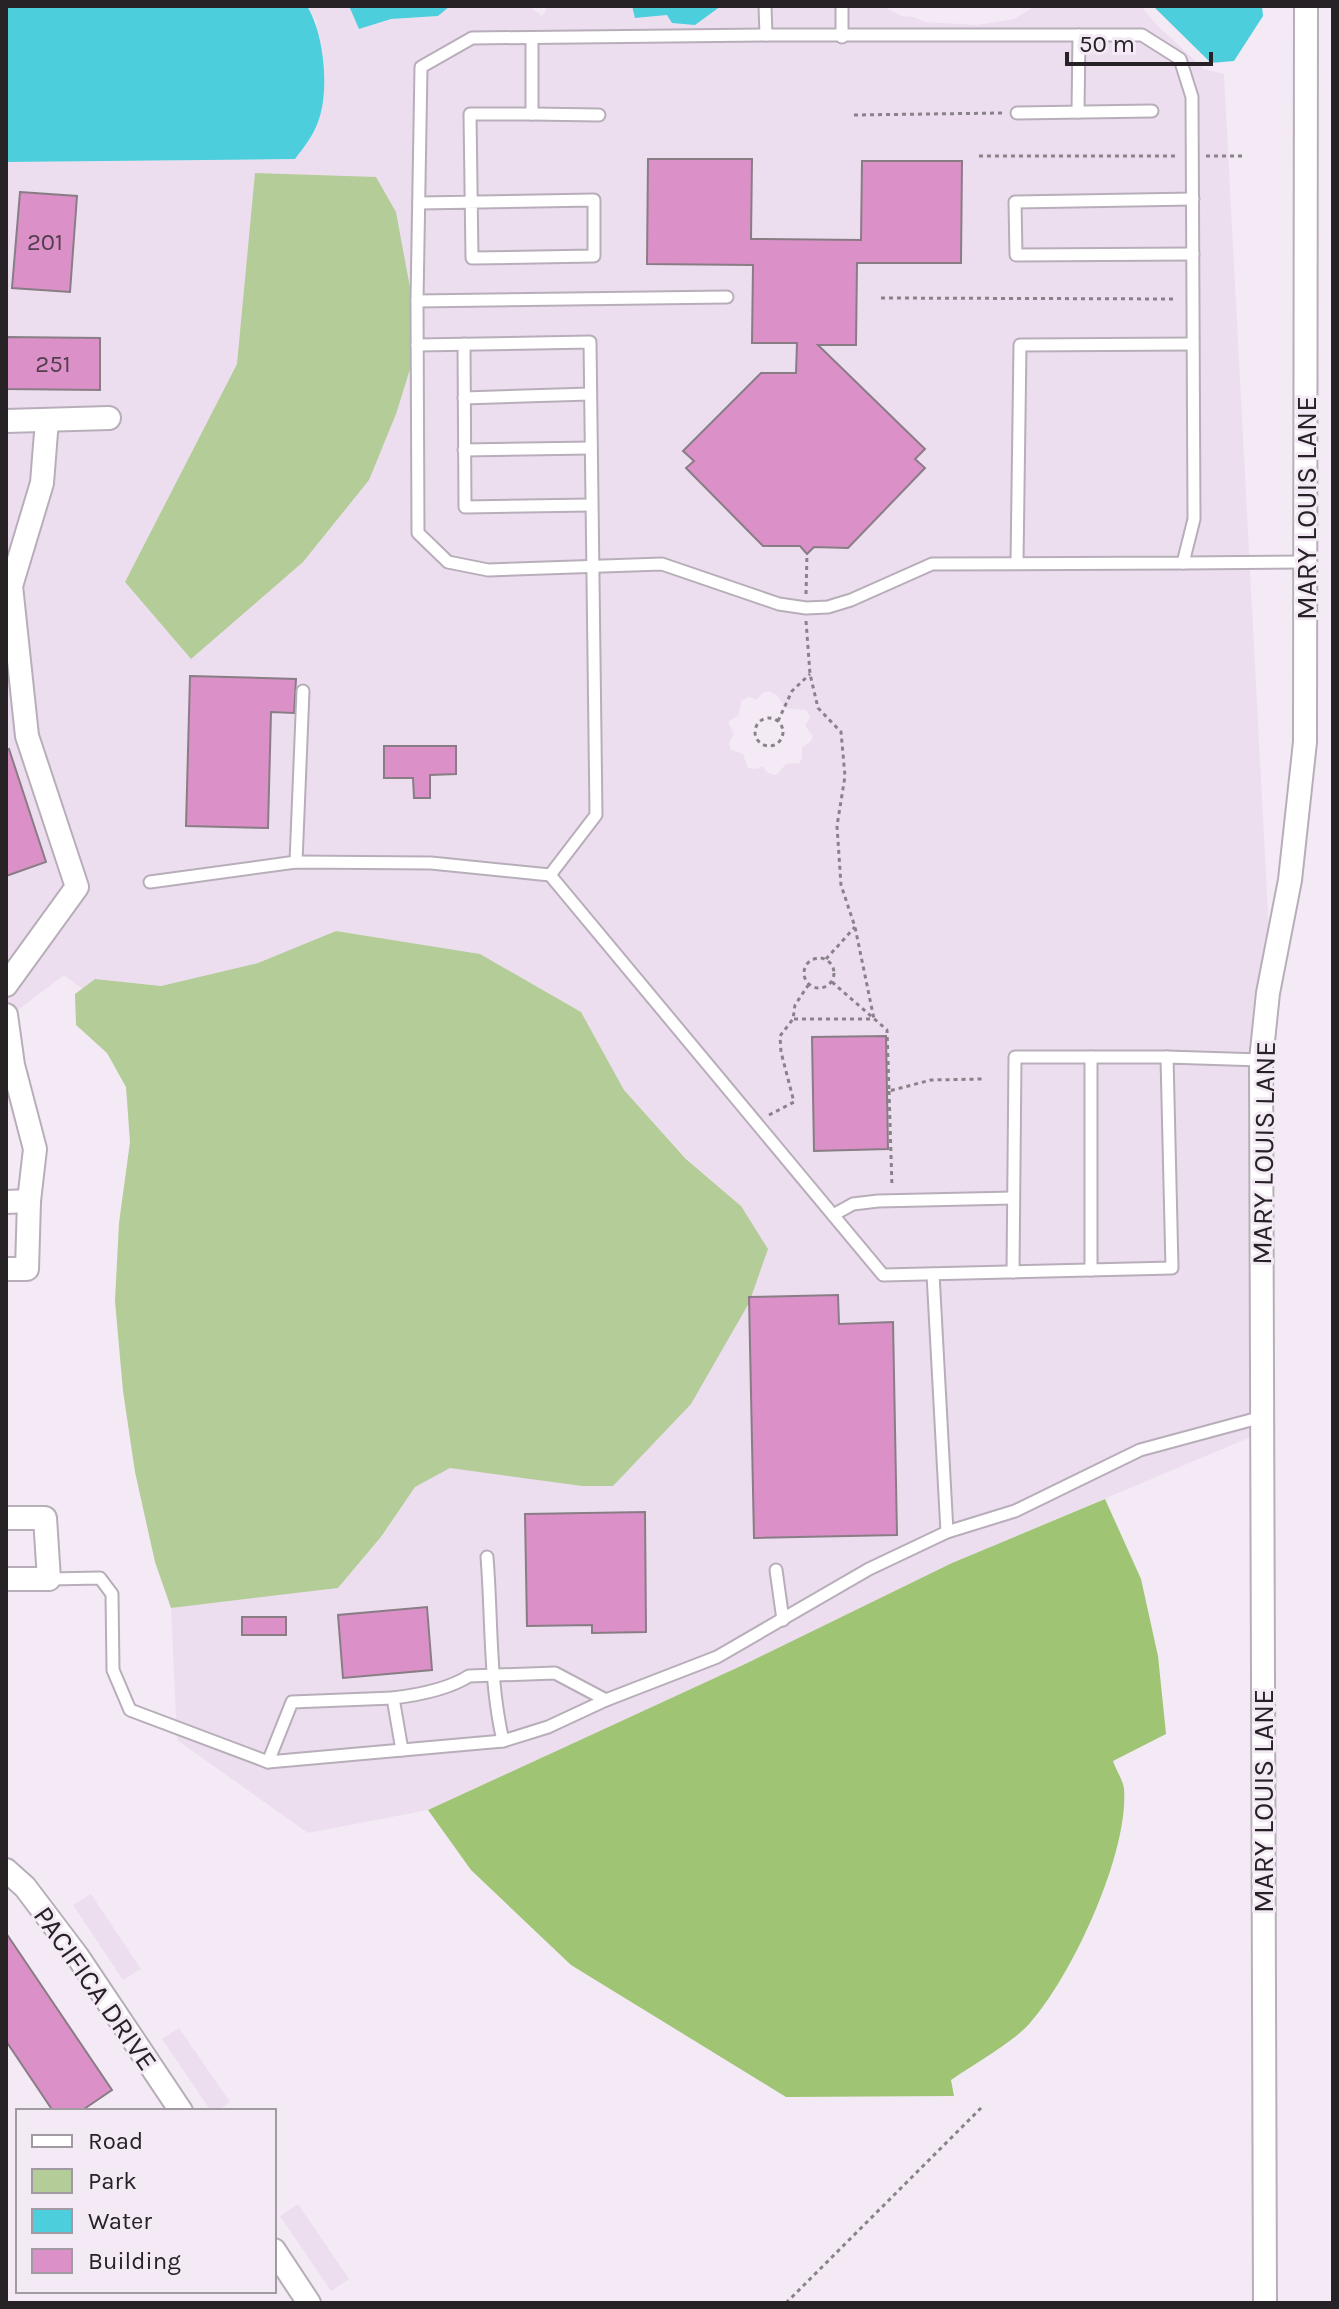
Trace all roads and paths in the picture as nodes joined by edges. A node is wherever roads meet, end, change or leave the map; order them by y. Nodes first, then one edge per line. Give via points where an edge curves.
1 (765, 6) edge
2 (842, 6) edge
3 (1306, 6) edge
4 (766, 35) junction
5 (1079, 35) junction
6 (842, 37) junction
7 (532, 38) junction
8 (1152, 111) dead end
9 (1078, 112) junction
10 (1017, 113) joint
11 (532, 114) junction
12 (599, 115) dead end
13 (854, 115) dead end
14 (979, 156) dead end
15 (1192, 156) junction
16 (1246, 156) dead end
17 (1193, 199) junction
18 (471, 202) junction
19 (419, 203) junction
20 (1193, 254) junction
21 (727, 297) dead end
22 (881, 298) dead end
23 (1193, 299) junction
24 (417, 301) junction
25 (464, 344) junction
26 (1193, 344) junction
27 (417, 345) junction
28 (590, 394) junction
29 (464, 398) junction
30 (109, 418) dead end
31 (47, 420) junction
32 (6, 421) edge
33 (591, 448) junction
34 (464, 450) junction
35 (591, 505) junction
36 (807, 554) dead end
37 (1305, 562) junction
38 (1017, 563) junction
39 (1183, 563) junction
40 (591, 566) junction
41 (8, 582) edge
42 (806, 608) junction
43 (810, 674) junction
44 (303, 691) dead end
45 (778, 721) junction
46 (296, 862) junction
47 (550, 875) junction
48 (150, 882) dead end
49 (855, 927) junction
50 (826, 959) junction
51 (832, 982) junction
52 (809, 984) junction
53 (6, 985) edge
54 (6, 1015) edge
55 (793, 1019) junction
56 (874, 1019) junction
57 (1091, 1057) junction
58 (1167, 1057) junction
59 (1261, 1060) junction
60 (983, 1079) dead end
61 (889, 1091) junction
62 (755, 1121) junction
63 (893, 1188) dead end
64 (1013, 1198) junction
65 (29, 1201) junction
66 (6, 1202) edge
67 (833, 1215) junction
68 (6, 1269) edge
69 (1091, 1270) junction
70 (1013, 1272) junction
71 (933, 1274) junction
72 (1262, 1417) junction
73 (6, 1518) edge
74 (947, 1532) junction
75 (487, 1557) dead end
76 (776, 1570) dead end
77 (6, 1579) edge
78 (49, 1579) junction
79 (783, 1620) junction
80 (493, 1673) junction
81 (393, 1698) junction
82 (606, 1700) junction
83 (503, 1741) junction
84 (402, 1750) junction
85 (268, 1762) junction
86 (6, 1870) edge
87 (981, 2108) dead end
88 (180, 2109) edge
89 (276, 2253) edge
90 (309, 2303) edge
91 (786, 2303) edge
92 (1265, 2303) edge

1 - 4 lane
2 - 6 lane
3 - 37 street, MARY LOUIS LANE
4 - 6 lane
4 - 7 lane
5 - 6 lane
5 - 9 lane
5 - 15 lane via 1142,35 1180,59 1192,97
7 - 11 lane
7 - 19 lane via 472,38 421,67
8 - 9 lane
9 - 10 lane
10 - 13 path
11 - 12 lane
11 - 18 lane via 470,114
14 - 15 path
15 - 16 path
15 - 17 lane
17 - 20 lane
17 - 20 lane via 1015,202 1016,255
18 - 18 lane via 472,258 594,256 594,200
18 - 19 lane
19 - 24 lane
20 - 23 lane
21 - 24 lane
22 - 23 path
23 - 26 lane
24 - 27 lane
25 - 27 lane
25 - 28 lane via 590,342
25 - 29 lane
26 - 38 lane via 1020,345
26 - 39 lane via 1194,519
27 - 40 lane via 418,533 448,562 488,570
28 - 29 lane
28 - 33 lane
29 - 34 lane
30 - 31 street
31 - 32 street
31 - 41 street via 42,483
33 - 34 lane
33 - 35 lane
34 - 35 lane via 465,507
35 - 40 lane
36 - 42 path
37 - 39 lane
37 - 59 street, MARY LOUIS LANE via 1305,742 1299,813
38 - 39 lane
38 - 42 lane via 932,564 851,600
40 - 42 lane via 662,564 779,604
40 - 47 lane via 596,815
41 - 53 street via 27,736 77,887
42 - 43 path
43 - 45 path via 792,691
43 - 49 path via 818,708 841,732 841,885
44 - 46 lane
45 - 45 path via 758,723 761,744 771,746 782,738
46 - 47 lane via 431,863
46 - 48 lane
47 - 62 lane
49 - 50 path
49 - 56 path
50 - 51 path via 835,972
50 - 52 path via 808,962 804,971
51 - 52 path via 823,988
51 - 56 path
52 - 55 path via 795,1005
54 - 65 street via 35,1149
55 - 56 path
55 - 62 path via 780,1036 794,1102
56 - 61 path via 887,1030
57 - 58 lane
57 - 64 lane via 1015,1057
57 - 69 lane
58 - 59 lane
58 - 69 lane via 1172,1268
59 - 72 street, MARY LOUIS LANE
60 - 61 path via 931,1080
61 - 63 path
62 - 67 lane
64 - 67 lane via 878,1201 853,1204
64 - 70 lane
65 - 66 street
65 - 68 street via 27,1269
67 - 71 lane via 883,1275
69 - 70 lane
70 - 71 lane
71 - 74 lane
72 - 74 lane via 1140,1450 1015,1511
72 - 92 street, MARY LOUIS LANE
73 - 78 street via 45,1518
74 - 79 lane via 869,1569
75 - 80 lane
76 - 79 lane
77 - 78 street
78 - 85 lane via 100,1578 112,1594 113,1670 130,1710
79 - 82 lane via 717,1657
80 - 81 lane
80 - 82 lane via 555,1673
80 - 83 lane
81 - 84 lane
81 - 85 lane via 292,1702
82 - 83 lane
83 - 84 lane
84 - 85 lane
86 - 88 street, PACIFICA DRIVE via 78,1957
87 - 91 path
89 - 90 street

